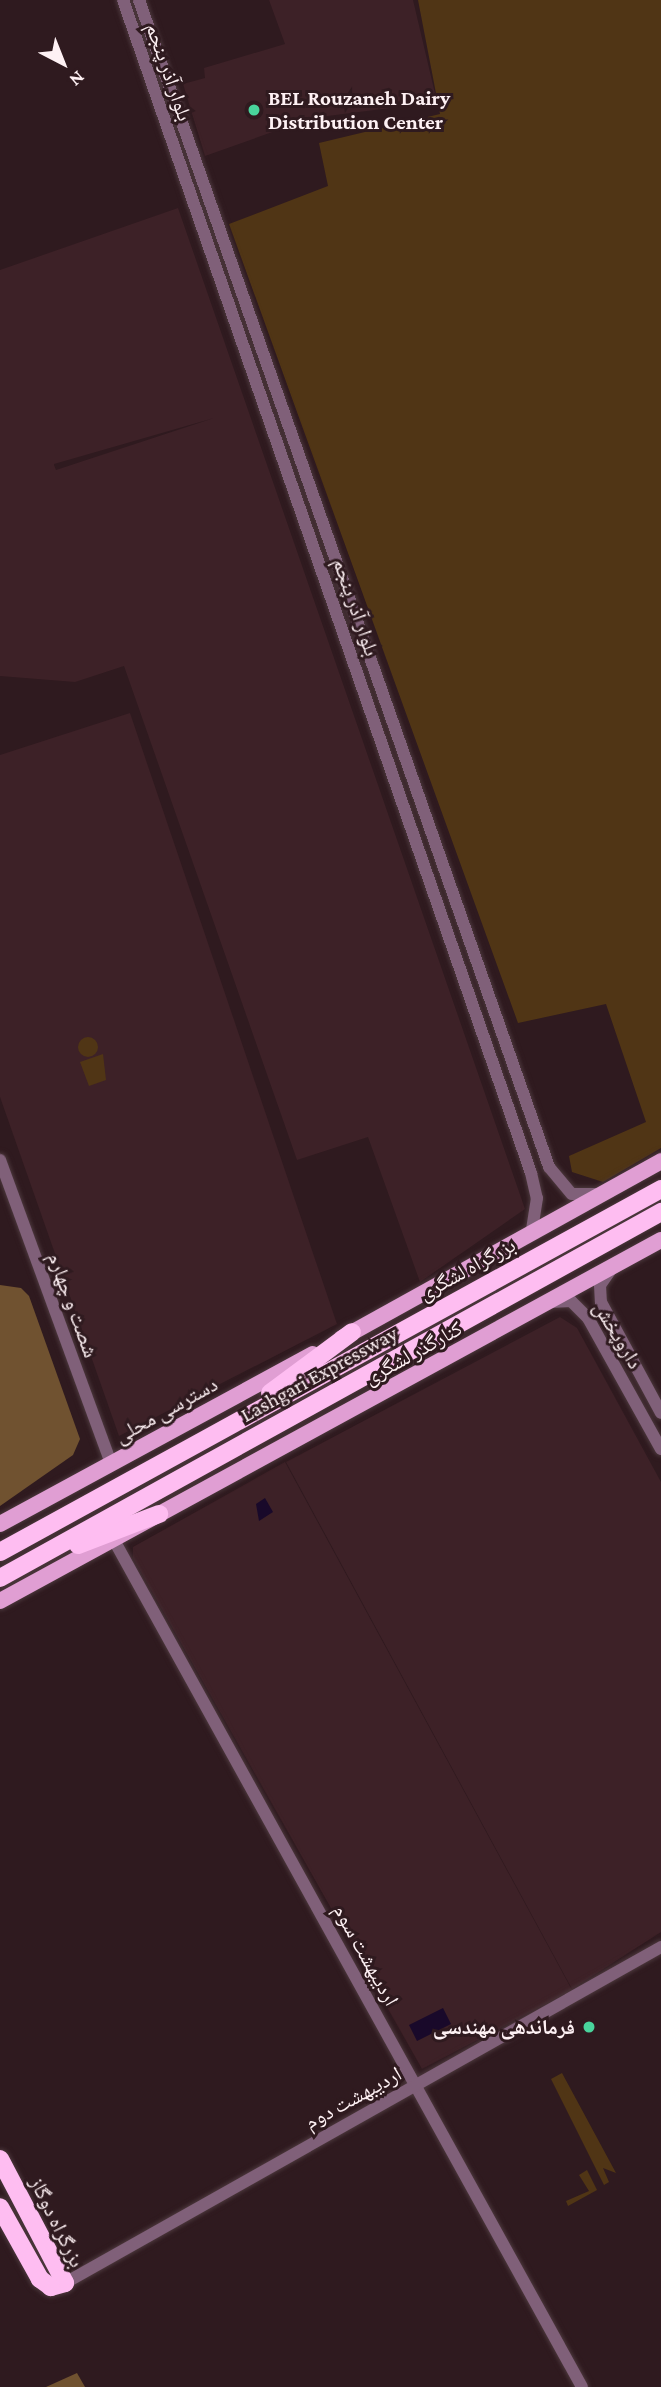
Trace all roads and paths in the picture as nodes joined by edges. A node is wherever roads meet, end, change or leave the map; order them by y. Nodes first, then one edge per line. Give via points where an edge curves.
1 (123, 0) edge
2 (139, 0) edge
3 (243, 296) junction
4 (228, 298) junction
5 (0, 1160) edge
6 (661, 1161) edge
7 (661, 1189) edge
8 (596, 1194) junction
9 (661, 1212) edge
10 (532, 1230) junction
11 (661, 1240) edge
12 (617, 1263) junction
13 (547, 1302) junction
14 (605, 1311) junction
15 (588, 1318) junction
16 (352, 1332) junction
17 (661, 1413) edge
18 (198, 1443) junction
19 (661, 1449) edge
20 (111, 1464) junction
21 (159, 1514) junction
22 (0, 1524) edge
23 (115, 1542) junction
24 (0, 1552) edge
25 (5, 1575) edge
26 (0, 1601) edge
27 (661, 1947) edge
28 (416, 2085) junction
29 (0, 2159) edge
30 (0, 2207) edge
31 (65, 2283) junction
32 (582, 2387) edge

1 - 4 street, بلوار آذر پنجم
2 - 3 street, بلوار آذر پنجم
3 - 4 street
3 - 8 street, بلوار آذر پنجم via 549,1167 572,1194
4 - 10 street, بلوار آذر پنجم via 531,1173 537,1198
5 - 20 street, شصت و چهارم
6 - 8 main road
7 - 18 highway, بزرگراه لشگری
8 - 10 main road
9 - 25 highway, Lashgari Expressway
10 - 16 main road
11 - 12 main road, کنارگذر لشگری
12 - 13 main road, کنارگذر لشگری
12 - 14 street via 600,1285
13 - 15 street, داروپخش via 571,1301
13 - 21 main road, کنارگذر لشگری
14 - 15 street via 592,1312
14 - 17 street
15 - 19 street, داروپخش
16 - 18 highway
16 - 20 main road, دسترسی محلی
18 - 24 highway, بزرگراه لشگری
20 - 22 main road, دسترسی محلی
21 - 23 main road, کنارگذر لشگری
21 - 25 highway
23 - 26 main road, کنارگذر لشگری
23 - 28 street, اردیبهشت سوم
27 - 28 street, اردیبهشت دوم
28 - 31 street, اردیبهشت دوم
28 - 32 street, اردیبهشت سوم
29 - 31 highway, بزرگراه دوگاز
30 - 31 highway, بزرگراه دوگاز via 40,2279 51,2287

